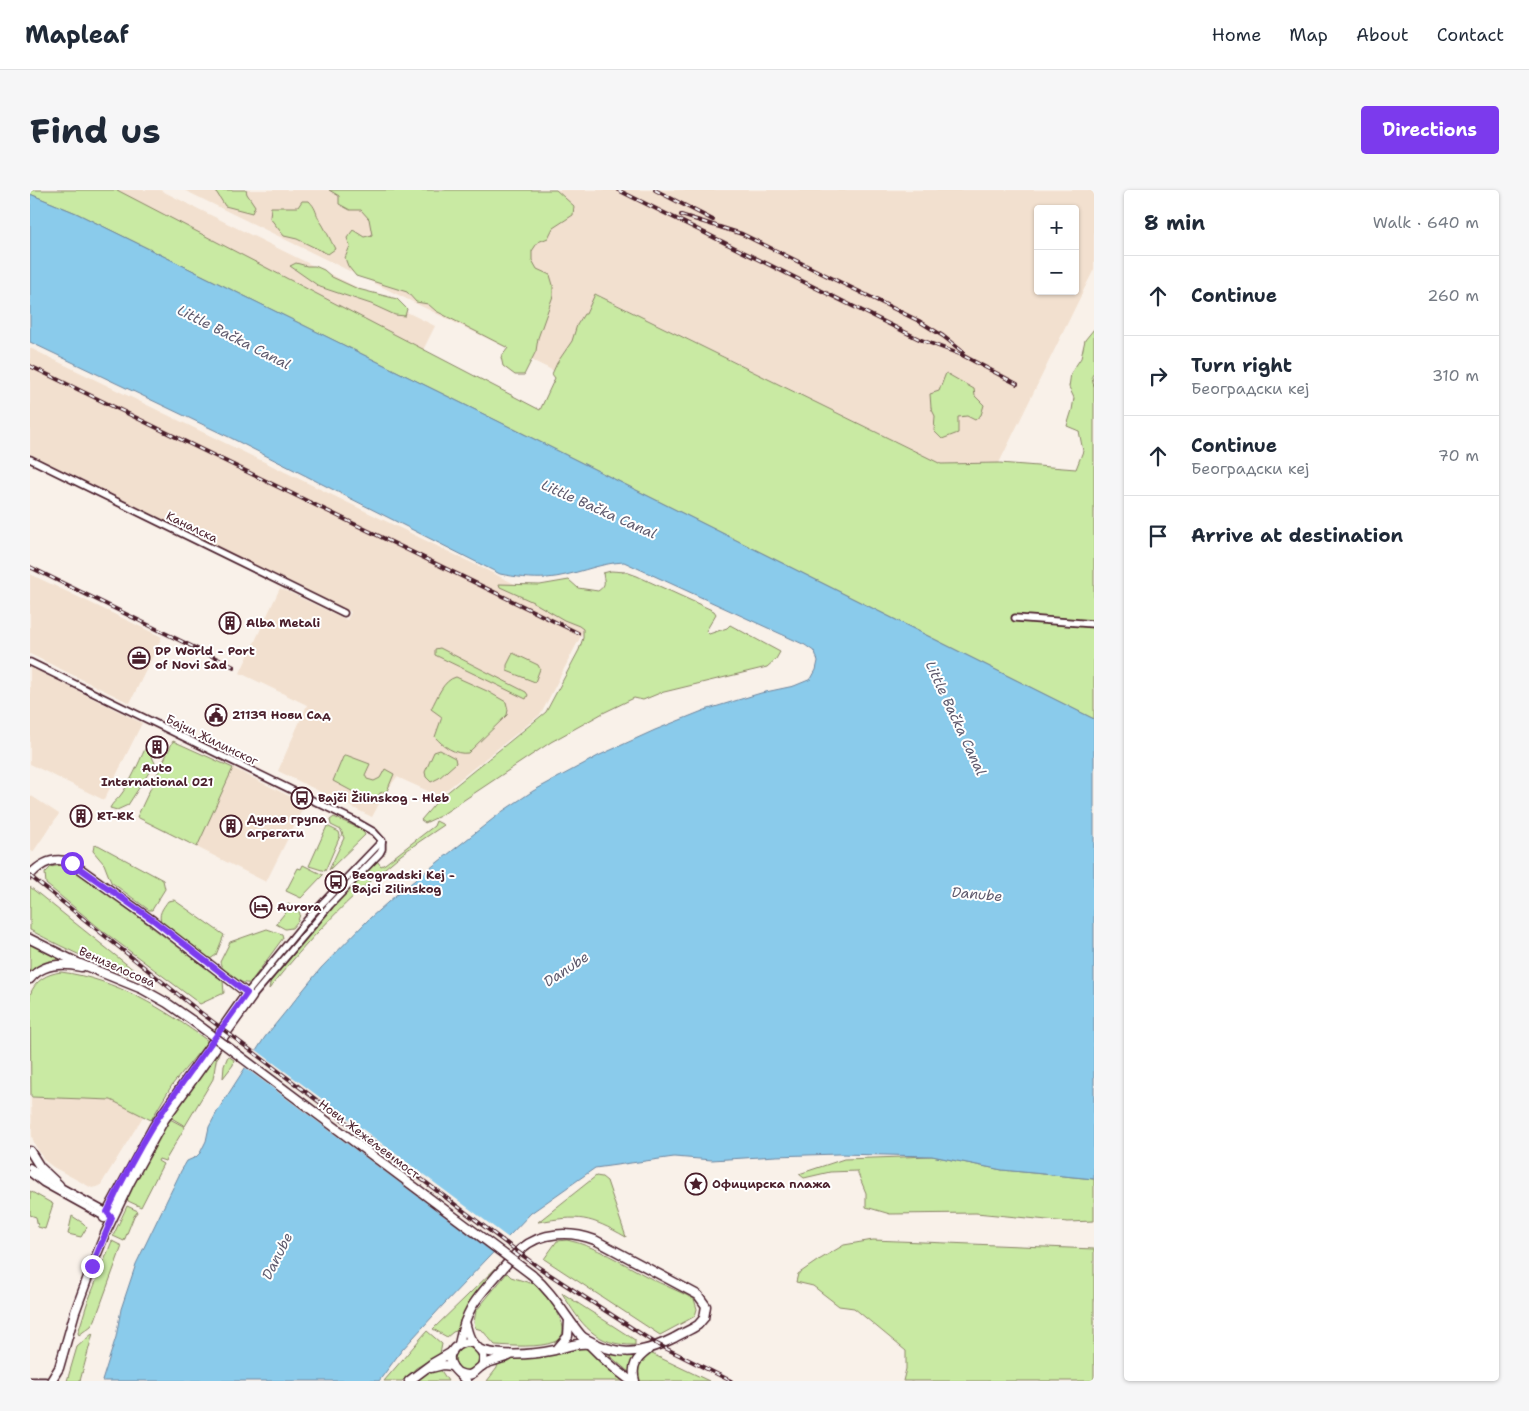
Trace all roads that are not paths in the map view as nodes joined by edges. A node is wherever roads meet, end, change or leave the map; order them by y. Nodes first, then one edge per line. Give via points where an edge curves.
1 (30, 459) edge
2 (344, 613) dead end
3 (1015, 618) dead end
4 (1094, 624) edge
5 (30, 662) edge
6 (30, 874) edge
7 (32, 939) edge
8 (95, 969) junction
9 (30, 979) edge
10 (250, 995) junction
11 (193, 1021) joint
12 (30, 1151) edge
13 (30, 1167) edge
14 (30, 1175) edge
15 (59, 1185) junction
16 (108, 1216) junction
17 (568, 1319) junction
18 (465, 1321) junction
19 (581, 1336) junction
20 (473, 1343) junction
21 (459, 1344) junction
22 (589, 1344) junction
23 (649, 1349) junction
24 (482, 1350) junction
25 (555, 1350) junction
26 (452, 1352) junction
27 (511, 1355) junction
28 (452, 1366) junction
29 (479, 1369) junction
30 (424, 1370) junction
31 (459, 1373) junction
32 (30, 1380) edge
33 (45, 1381) edge
34 (51, 1381) edge
35 (409, 1381) edge
36 (466, 1381) edge
37 (476, 1381) edge
38 (633, 1381) edge

1 - 2 street, Каналска
3 - 4 street
5 - 10 street, Бајчи Жилинског via 353,820 382,841 382,850 378,850
6 - 10 main road via 38,866 57,859 72,863
7 - 8 main road, Венизелосова
8 - 9 main road via 53,965
8 - 11 main road, Венизелосова via 142,989
10 - 16 main road via 164,1120
11 - 17 main road, Нови Жежељев мост, bridge via 532,1274 550,1292
12 - 15 main road via 40,1167
13 - 15 street
14 - 16 street
15 - 16 street
16 - 34 main road via 59,1368
17 - 19 main road, Нови Жежељев мост
17 - 25 main road via 568,1336
18 - 20 main road
18 - 21 main road
18 - 23 main road via 471,1305 520,1250 546,1236 576,1234 595,1240 672,1280 704,1302 706,1314 698,1325
19 - 22 main road, Нови Жежељев мост
19 - 23 main road via 615,1351
20 - 21 main road
20 - 24 main road
21 - 26 main road
22 - 25 main road
22 - 38 main road, Нови Жежељев мост
23 - 38 main road via 635,1362
24 - 27 main road
24 - 29 main road via 484,1359
25 - 27 main road
26 - 28 main road
26 - 30 main road
27 - 29 main road
28 - 30 main road
28 - 31 main road
29 - 31 main road via 466,1375
29 - 37 main road
30 - 35 main road
31 - 36 main road
32 - 33 street

